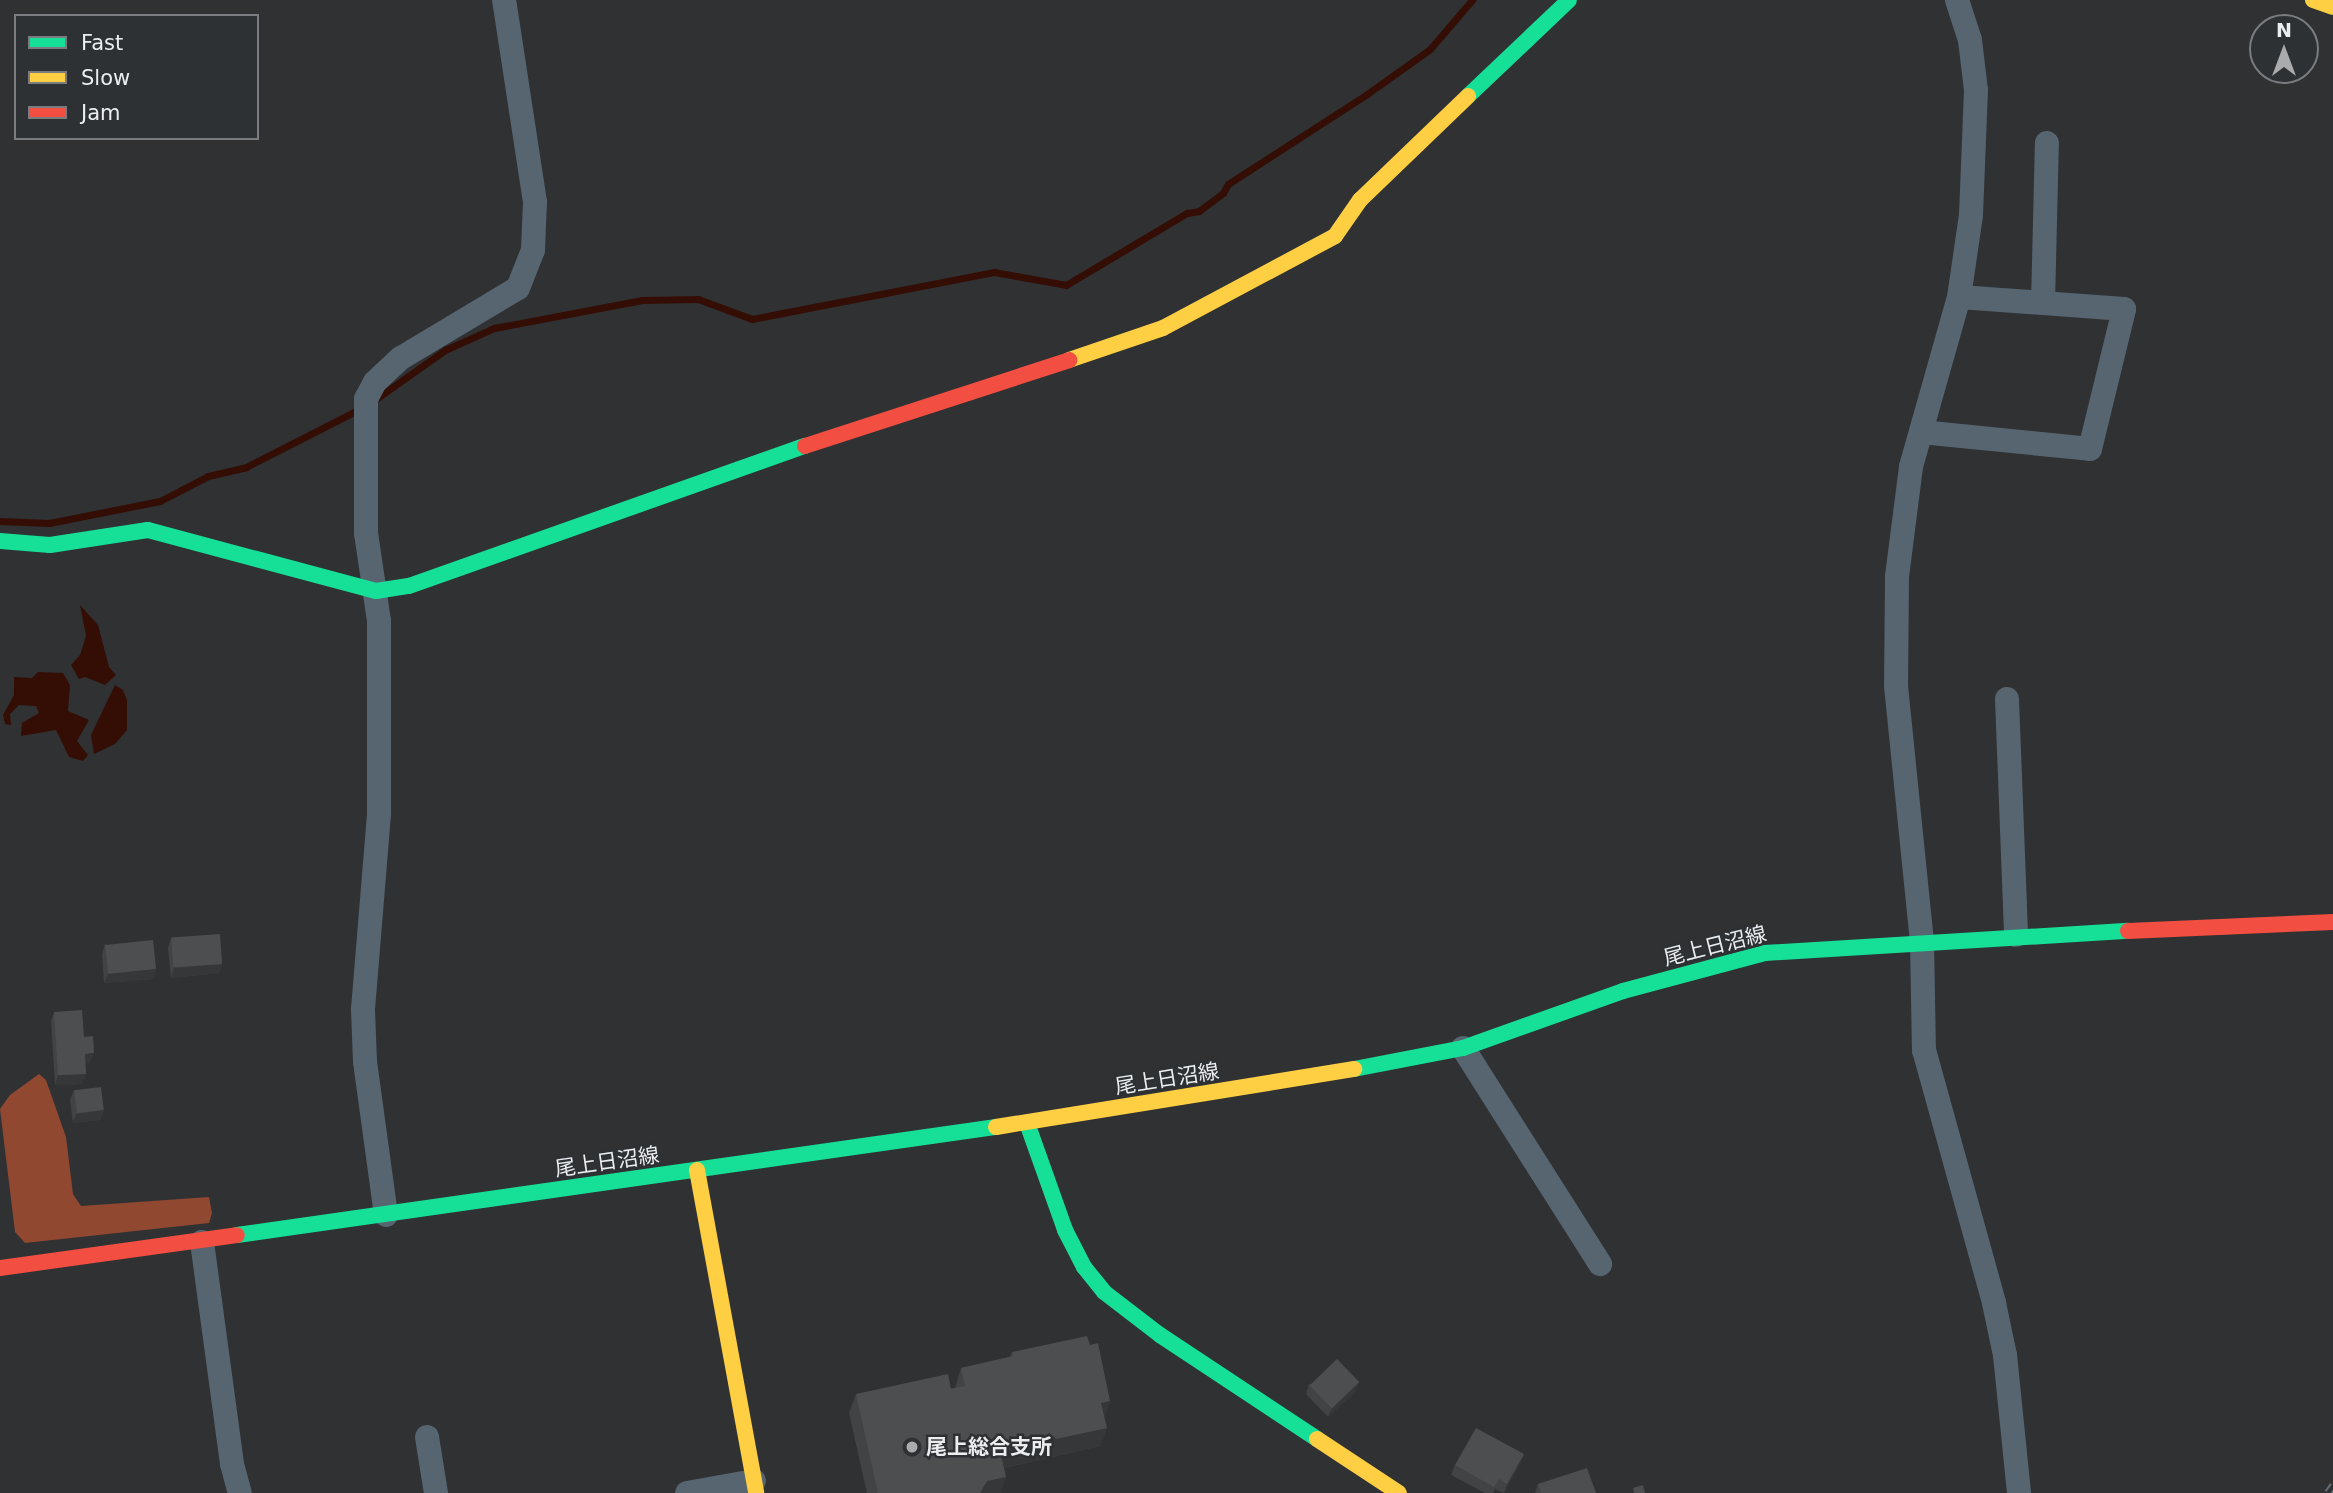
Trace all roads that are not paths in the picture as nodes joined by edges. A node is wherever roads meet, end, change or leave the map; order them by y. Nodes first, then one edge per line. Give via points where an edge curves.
1 (504, 0) edge
2 (1569, 0) edge
3 (1957, 0) edge
4 (2314, 0) edge
5 (2333, 7) edge
6 (2047, 143) dead end
7 (1959, 297) junction
8 (2042, 303) junction
9 (1921, 432) junction
10 (0, 541) edge
11 (376, 591) junction
12 (2007, 699) dead end
13 (2333, 922) edge
14 (2016, 935) junction
15 (1922, 940) junction
16 (1463, 1048) junction
17 (1027, 1123) junction
18 (697, 1170) junction
19 (386, 1215) junction
20 (202, 1242) junction
21 (1600, 1264) dead end
22 (0, 1268) edge
23 (427, 1437) dead end
24 (755, 1487) edge
25 (240, 1493) edge
26 (436, 1493) edge
27 (687, 1493) edge
28 (1399, 1493) edge
29 (2020, 1493) edge

1 - 11 street via 535,202 533,250 518,288 401,358 375,382 366,399 366,533
2 - 11 street via 1360,200 1335,236 1229,296 1163,328 841,433 409,586
3 - 7 street via 1970,40 1976,90 1971,215
4 - 5 street
6 - 8 street
7 - 8 street
7 - 9 street
8 - 9 street via 2124,309 2090,449
9 - 15 street via 1911,467 1897,576 1896,686
10 - 11 street via 50,545 148,530
11 - 19 street via 378,837 363,1009 365,1062
12 - 14 street
13 - 14 street, 尾上日沼線
14 - 15 street, 尾上日沼線
15 - 16 street, 尾上日沼線 via 1765,953 1623,991
15 - 29 street via 1924,1050 1994,1303 2005,1355
16 - 17 street, 尾上日沼線
16 - 21 street
17 - 18 street, 尾上日沼線
17 - 28 street via 1065,1230 1084,1267 1104,1292 1160,1335
18 - 19 street, 尾上日沼線
18 - 24 street
19 - 20 street, 尾上日沼線
20 - 22 street, 尾上日沼線
20 - 25 street via 232,1464
23 - 26 street
24 - 27 street

